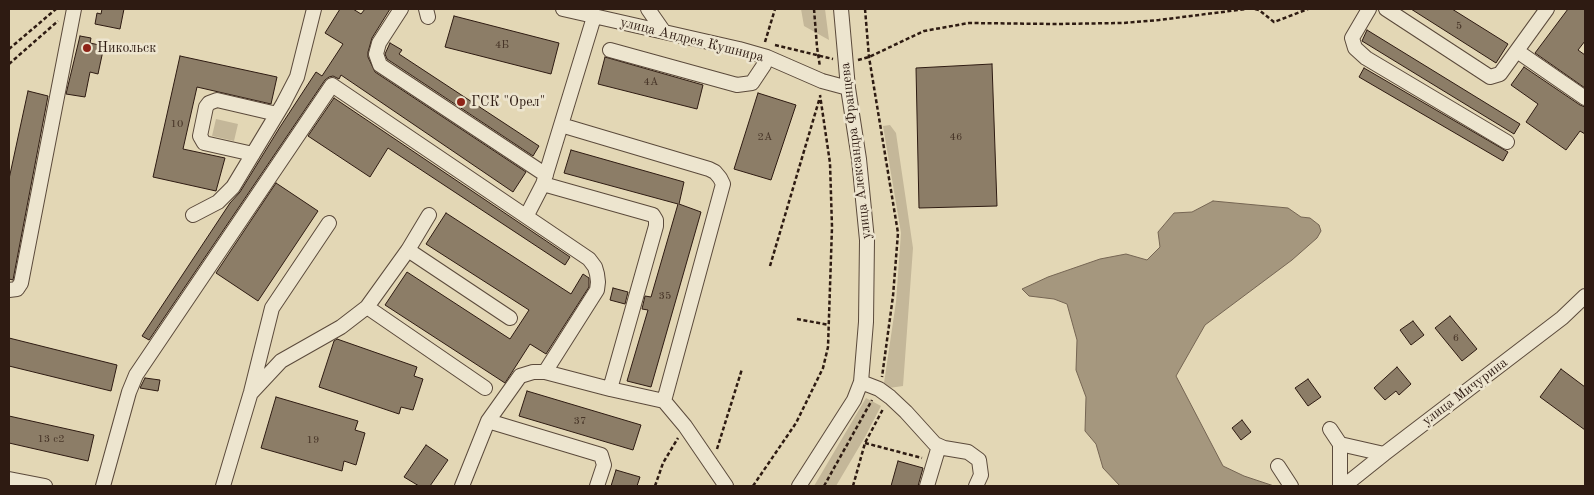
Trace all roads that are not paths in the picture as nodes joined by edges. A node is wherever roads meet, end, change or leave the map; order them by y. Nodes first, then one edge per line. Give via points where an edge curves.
1 (74, 9) edge
2 (314, 9) edge
3 (401, 9) edge
4 (563, 9) edge
5 (648, 9) edge
6 (840, 9) edge
7 (1369, 9) edge
8 (1386, 9) edge
9 (1545, 9) edge
10 (594, 17) junction
11 (664, 32) junction
12 (610, 50) dead end
13 (1517, 51) junction
14 (767, 57) junction
15 (848, 88) junction
16 (1585, 98) edge
17 (277, 114) junction
18 (561, 125) junction
19 (1507, 142) dead end
20 (253, 154) junction
21 (545, 180) junction
22 (193, 215) dead end
23 (429, 216) dead end
24 (527, 216) junction
25 (329, 223) dead end
26 (408, 250) junction
27 (9, 290) edge
28 (1585, 296) edge
29 (367, 307) junction
30 (510, 318) dead end
31 (545, 372) junction
32 (861, 382) junction
33 (485, 388) dead end
34 (610, 389) junction
35 (251, 392) junction
36 (664, 401) junction
37 (488, 421) junction
38 (1330, 429) dead end
39 (1340, 444) junction
40 (939, 446) junction
41 (1384, 454) junction
42 (1278, 466) dead end
43 (9, 479) edge
44 (45, 486) edge
45 (103, 486) edge
46 (223, 486) edge
47 (462, 486) edge
48 (597, 486) edge
49 (726, 486) edge
50 (800, 486) edge
51 (927, 486) edge
52 (976, 486) edge
53 (1290, 486) edge
54 (1340, 486) edge
55 (1344, 486) edge

1 - 27 street via 21,283 17,289
2 - 17 street via 297,76
3 - 21 street via 379,43 376,54 380,65
4 - 10 street, улица Андрея Кушнира
5 - 11 street
6 - 15 street, улица Александра Францева
7 - 19 street via 1352,38 1355,48 1366,58
8 - 13 street via 1490,77 1500,74
9 - 13 street
10 - 11 street, улица Андрея Кушнира
10 - 18 street
11 - 14 street, улица Андрея Кушнира
12 - 14 street via 737,85 752,83
13 - 16 street
14 - 15 street, улица Андрея Кушнира via 821,88
15 - 32 street, улица Александра Францева via 860,159 867,240
17 - 20 street
17 - 20 street via 216,100 206,107 200,136 204,143
18 - 21 street
18 - 36 street via 715,172 720,178 722,184
20 - 22 street via 229,192 218,202
21 - 24 street
21 - 34 street via 653,215 656,220
23 - 26 street
24 - 31 street via 590,259 598,282 597,290
24 - 45 street via 332,85 136,375
25 - 35 street via 272,308
26 - 29 street
26 - 30 street
28 - 41 street, улица Мичурина via 1562,318
29 - 33 street
29 - 35 street via 341,327 281,361
31 - 34 street
31 - 37 street via 520,376
32 - 40 street via 890,397
32 - 50 street, улица Александра Францева via 854,400
34 - 36 street
35 - 46 street
36 - 49 street
37 - 47 street
37 - 48 street via 601,455 604,465
38 - 39 street
39 - 41 street
39 - 54 street
40 - 51 street
40 - 52 street via 968,452 979,460 981,475
41 - 55 street, улица Мичурина
42 - 53 street
43 - 44 street

